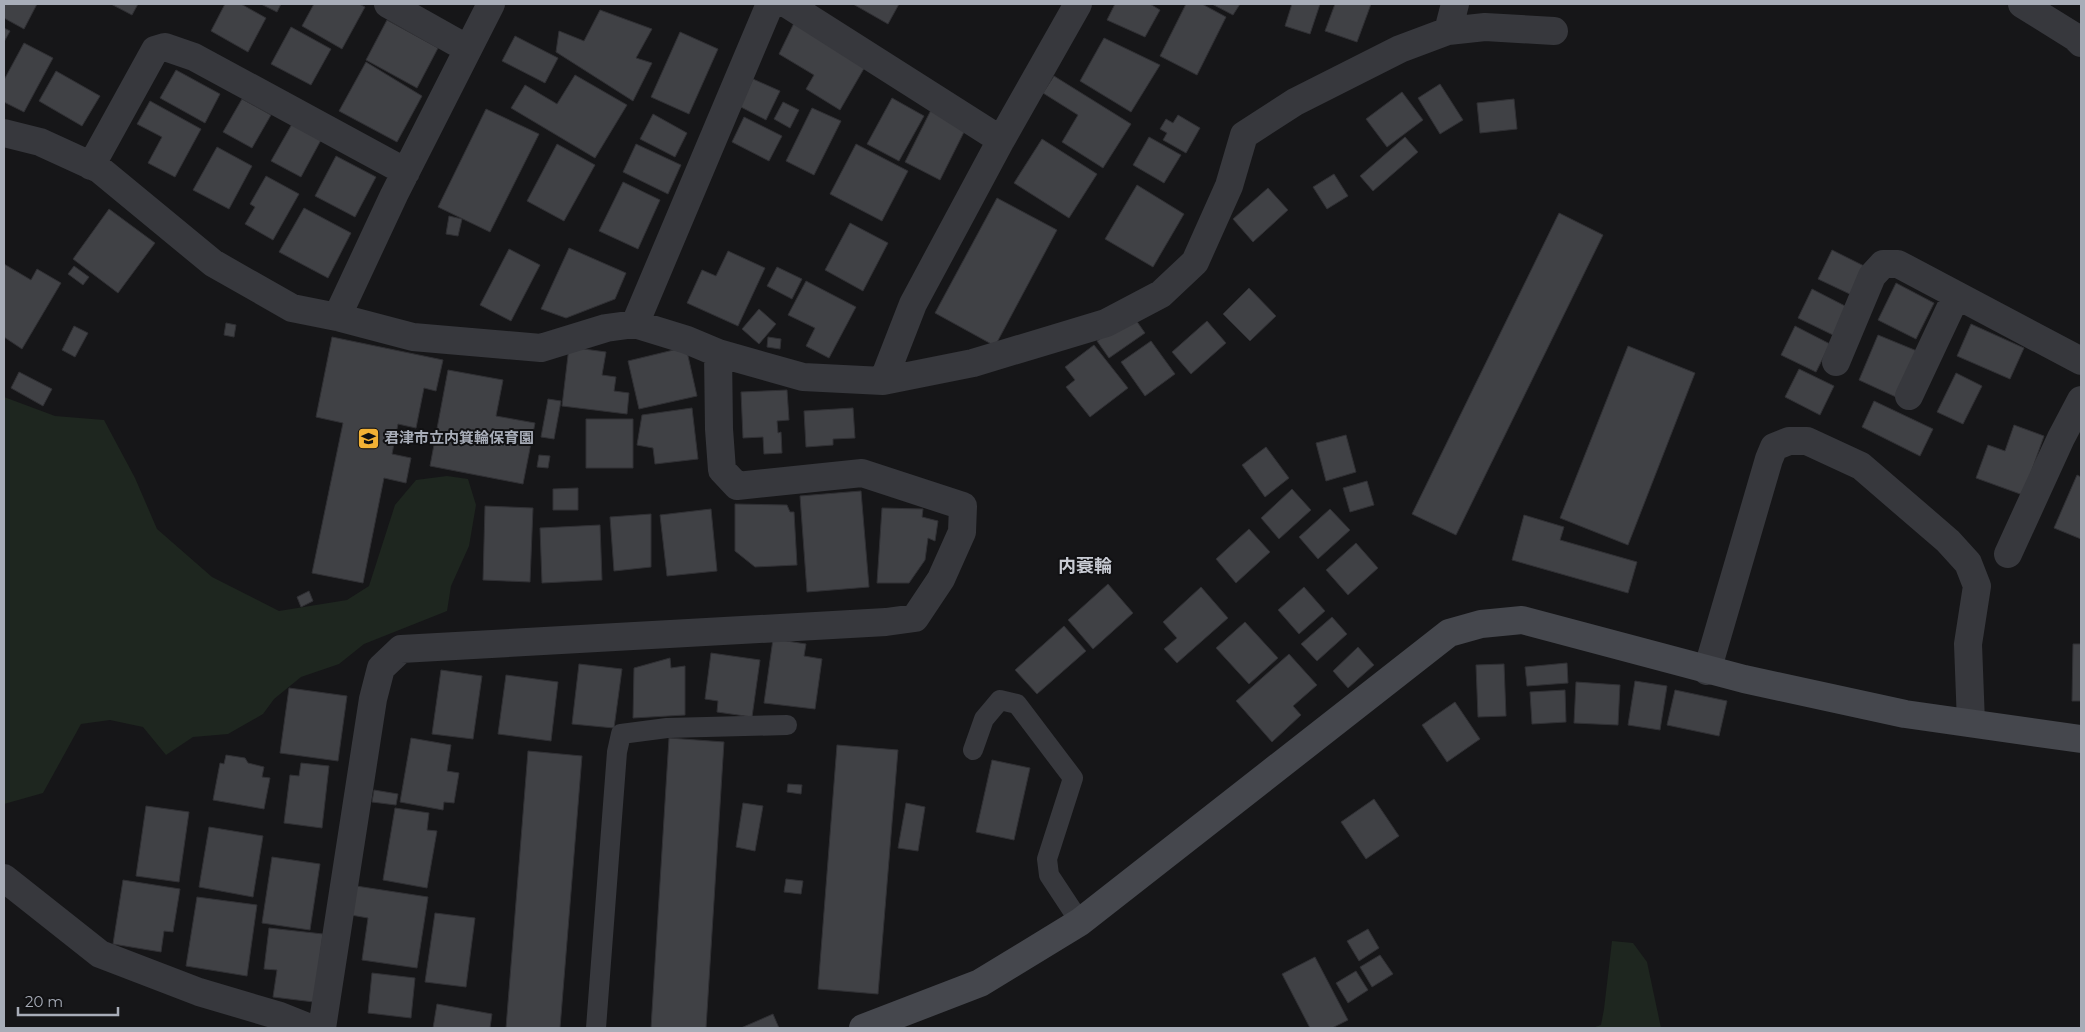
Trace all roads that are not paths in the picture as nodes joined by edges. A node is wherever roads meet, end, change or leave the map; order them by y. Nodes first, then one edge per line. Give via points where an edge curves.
1 (388, 4) edge
2 (491, 4) edge
3 (770, 4) edge
4 (787, 4) edge
5 (1078, 4) edge
6 (1456, 4) edge
7 (2022, 4) edge
8 (1448, 31) junction
9 (1554, 31) dead end
10 (2079, 34) edge
11 (468, 49) junction
12 (4, 133) edge
13 (1001, 140) junction
14 (91, 166) junction
15 (406, 172) junction
16 (1956, 296) junction
17 (337, 317) junction
18 (635, 324) junction
19 (718, 353) junction
20 (2081, 361) edge
21 (1836, 362) dead end
22 (883, 381) junction
23 (1909, 396) dead end
24 (2081, 400) edge
25 (2008, 554) dead end
26 (1707, 671) junction
27 (1971, 723) junction
28 (787, 725) dead end
29 (2081, 739) edge
30 (973, 750) dead end
31 (4, 878) edge
32 (1080, 922) junction
33 (310, 1028) edge
34 (322, 1028) edge
35 (596, 1028) edge
36 (863, 1028) edge

1 - 11 street
2 - 11 street
3 - 18 street
4 - 13 street
5 - 13 street
6 - 8 street
7 - 10 street
8 - 9 street via 1485,27
8 - 22 street via 1400,49 1295,102 1244,134 1229,186 1195,262 1161,294 1106,323 973,363
11 - 15 street
12 - 14 street via 40,142
13 - 22 street via 913,304
14 - 15 street via 155,50 165,47 194,57
14 - 17 street via 213,263 292,308
15 - 17 street
16 - 20 street
16 - 21 street via 1898,264 1883,264 1872,276
16 - 23 street
17 - 18 street via 412,337 541,348 606,328
18 - 19 street
19 - 22 street via 803,377
19 - 34 street via 722,470 737,486 862,473 962,506 962,532 941,579 915,618 886,622 401,649 381,668 373,699
24 - 25 street
26 - 27 street via 1905,714
26 - 27 street via 1768,459 1774,447 1789,441 1807,441 1861,466 1948,541 1968,563 1977,586 1968,644
26 - 32 street via 1522,620 1481,624 1449,633
27 - 29 street
28 - 35 lane via 667,728 622,734 617,762
30 - 32 lane via 984,719 1000,700 1017,704 1073,778 1047,859 1049,875
31 - 33 street via 100,954 199,992
32 - 36 street via 980,983

